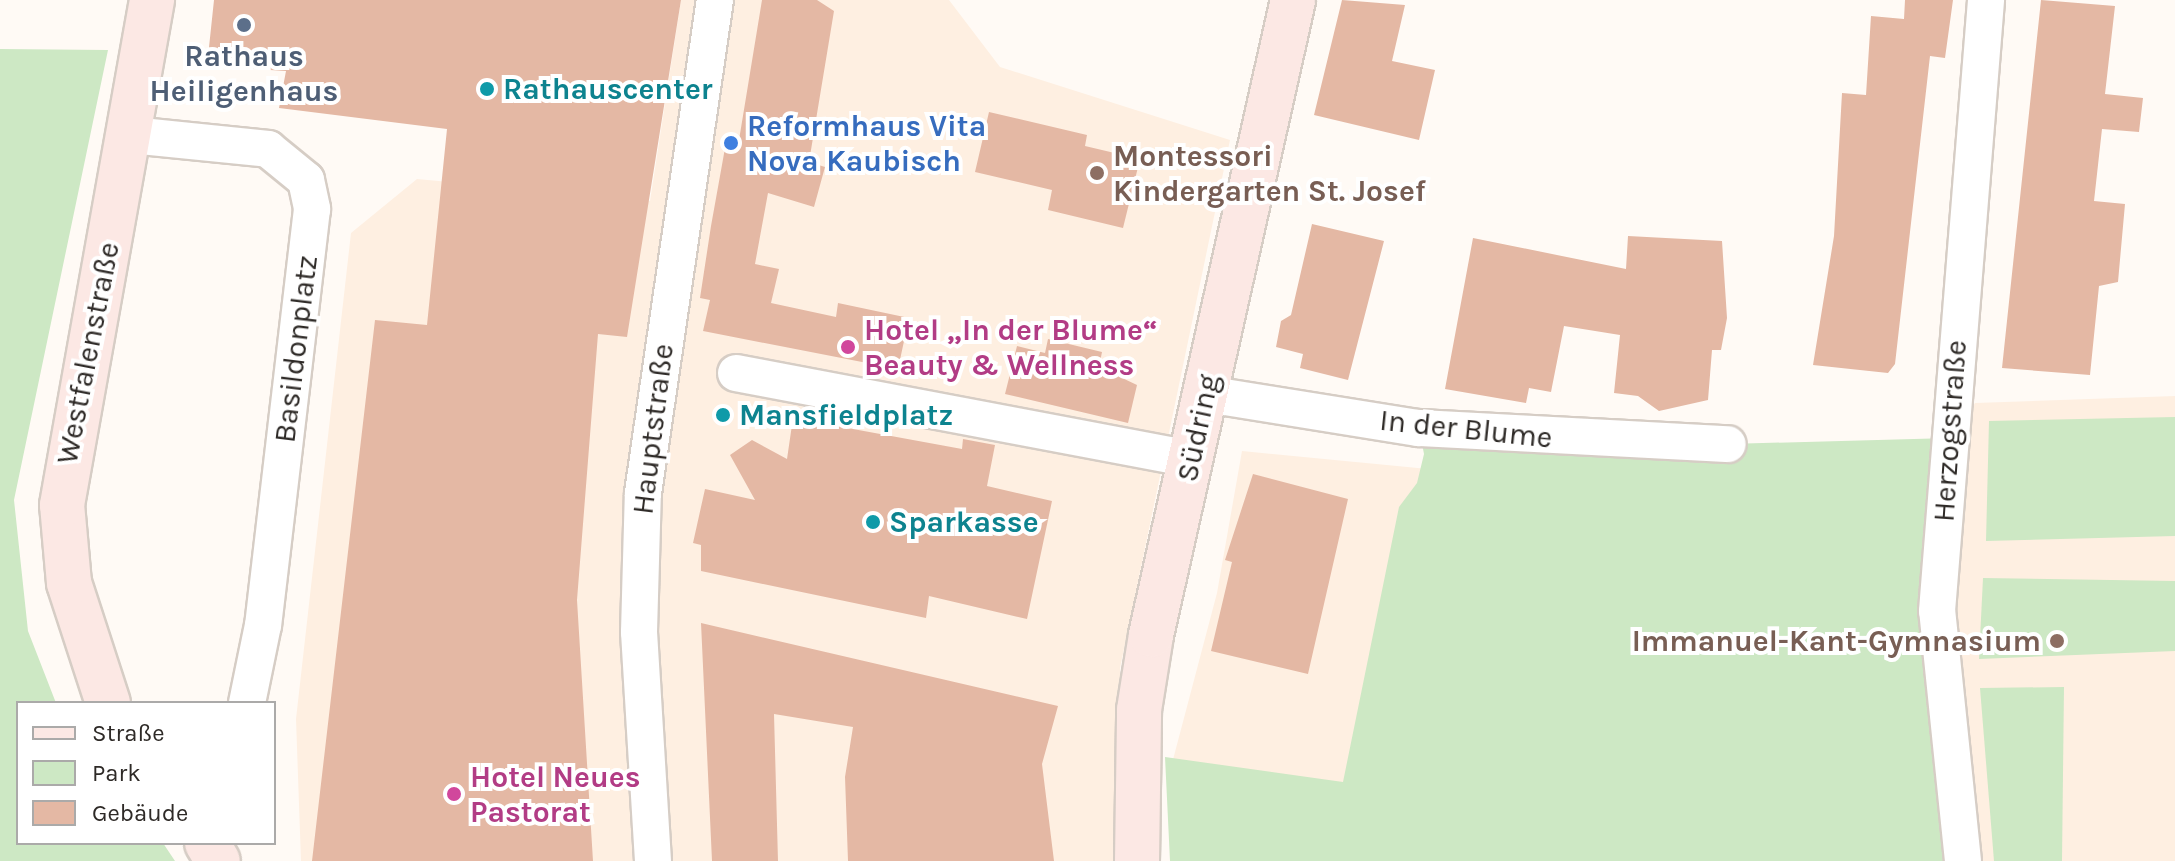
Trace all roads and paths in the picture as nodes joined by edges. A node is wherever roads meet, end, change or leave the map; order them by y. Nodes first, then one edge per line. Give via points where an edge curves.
1 (152, 0) edge
2 (715, 0) edge
3 (1293, 0) edge
4 (1986, 0) edge
5 (131, 135) junction
6 (736, 373) dead end
7 (1206, 394) junction
8 (1728, 444) dead end
9 (1193, 459) junction
10 (107, 701) edge
11 (247, 701) edge
12 (653, 861) edge
13 (1137, 861) edge
14 (1963, 861) edge

1 - 5 street, Westfalenstraße
2 - 12 street, Hauptstraße via 643,493 639,632
3 - 7 street, Südring
4 - 14 street, Herzogstraße via 1937,611
5 - 10 street, Westfalenstraße via 62,505 69,583
5 - 11 street, Basildonplatz via 268,149 306,180 312,209
6 - 9 street
7 - 8 street, In der Blume via 1419,428
7 - 9 street, Südring
9 - 13 street, Südring via 1139,710

